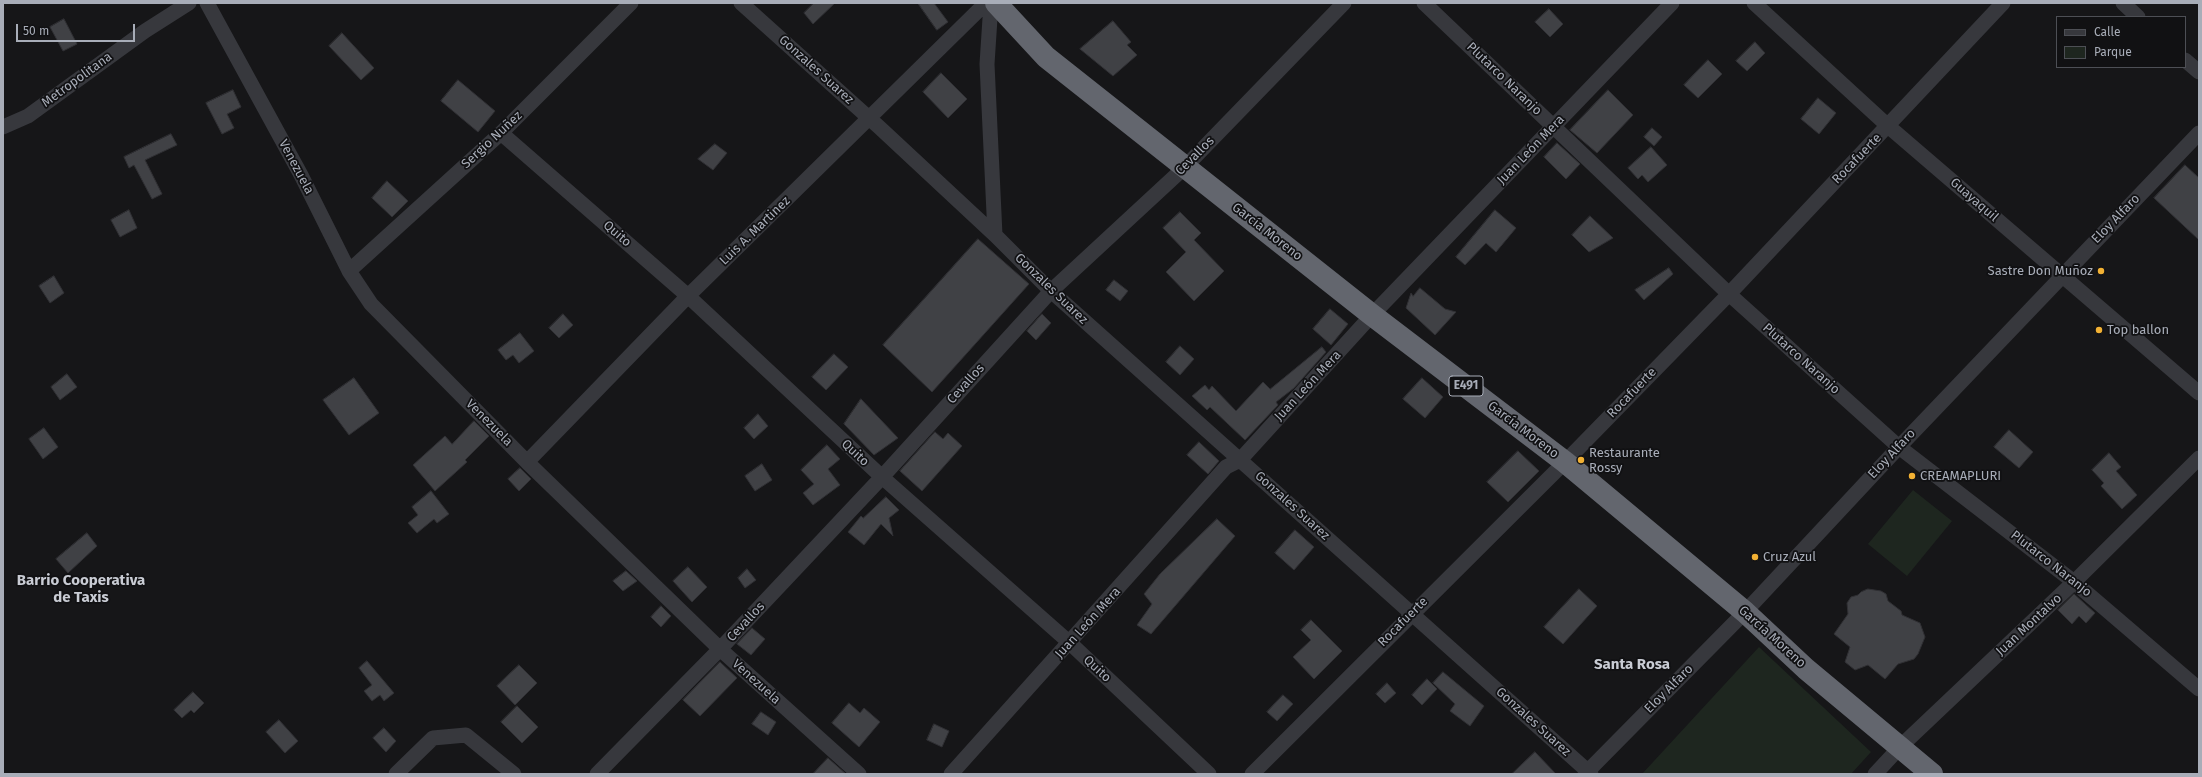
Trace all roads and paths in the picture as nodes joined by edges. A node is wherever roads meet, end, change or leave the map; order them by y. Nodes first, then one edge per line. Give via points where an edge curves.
1 (189, 3) edge
2 (207, 3) edge
3 (631, 3) edge
4 (742, 3) edge
5 (986, 3) edge
6 (991, 3) edge
7 (996, 3) edge
8 (1344, 3) edge
9 (1424, 3) edge
10 (1672, 3) edge
11 (1754, 3) edge
12 (2003, 3) edge
13 (2123, 3) edge
14 (2137, 16) edge
15 (2186, 61) edge
16 (2199, 72) edge
17 (28, 116) junction
18 (870, 118) junction
19 (3, 119) edge
20 (1888, 126) junction
21 (3, 127) edge
22 (1554, 127) junction
23 (501, 133) junction
24 (2199, 133) edge
25 (1185, 167) junction
26 (996, 234) junction
27 (348, 271) junction
28 (2063, 276) junction
29 (1051, 291) junction
30 (1729, 294) junction
31 (688, 296) junction
32 (1372, 315) junction
33 (2199, 392) edge
34 (1899, 446) junction
35 (2199, 458) edge
36 (1240, 460) junction
37 (527, 462) junction
38 (1565, 462) junction
39 (882, 477) junction
40 (2074, 582) junction
41 (1745, 612) junction
42 (1412, 614) junction
43 (1070, 643) junction
44 (720, 649) junction
45 (2199, 689) edge
46 (1901, 746) junction
47 (1588, 773) edge
48 (396, 774) edge
49 (514, 774) edge
50 (597, 774) edge
51 (859, 774) edge
52 (951, 774) edge
53 (1209, 774) edge
54 (1252, 774) edge
55 (1875, 774) edge
56 (1932, 774) edge

1 - 17 street, Metropolitana via 145,31
2 - 27 street, Venezuela via 301,175
3 - 23 street, Sergio Nuñez
4 - 18 street, Gonzales Suarez
5 - 18 street, Luis A. Martinez
6 - 26 street via 987,64
7 - 25 highway, García Moreno / E491 via 1046,57
8 - 25 street, Cevallos
9 - 22 street, Plutarco Naranjo
10 - 22 street, Juan León Mera
11 - 20 street, Guayaquil
12 - 20 street, Rocafuerte
13 - 14 street
15 - 16 street
17 - 19 street
17 - 21 street, Metropolitana
18 - 26 street, Gonzales Suarez
18 - 31 street, Luis A. Martinez
20 - 28 street, Guayaquil
20 - 30 street, Rocafuerte
22 - 30 street, Plutarco Naranjo
22 - 32 street, Juan León Mera
23 - 27 street, Sergio Nuñez
23 - 31 street, Quito
24 - 28 street, Eloy Alfaro
25 - 29 street, Cevallos
25 - 32 highway, García Moreno / E491
26 - 29 street, Gonzales Suarez
27 - 37 street, Venezuela via 371,304
28 - 33 street, Guayaquil
28 - 34 street, Eloy Alfaro
29 - 36 street, Gonzales Suarez
29 - 39 street, Cevallos
30 - 34 street, Plutarco Naranjo
30 - 38 street, Rocafuerte
31 - 37 street, Luis A. Martinez
31 - 39 street, Quito
32 - 36 street, Juan León Mera
32 - 38 highway, García Moreno / E491
34 - 40 street, Plutarco Naranjo
34 - 41 street, Eloy Alfaro
35 - 40 street, Juan Montalvo
36 - 42 street, Gonzales Suarez
36 - 43 street, Juan León Mera via 1226,467
37 - 44 street, Venezuela
38 - 41 highway, García Moreno / E491
38 - 42 street, Rocafuerte
39 - 43 street, Quito
39 - 44 street, Cevallos
40 - 45 street, Plutarco Naranjo
40 - 46 street, Juan Montalvo
41 - 46 highway, García Moreno / E491 via 1806,669
41 - 47 street, Eloy Alfaro
42 - 47 street, Gonzales Suarez
42 - 54 street, Rocafuerte
43 - 52 street, Juan León Mera
43 - 53 street, Quito
44 - 50 street, Cevallos
44 - 51 street, Venezuela
46 - 55 street, Juan Montalvo
46 - 56 highway, García Moreno / E491
48 - 49 street via 433,738 466,735

